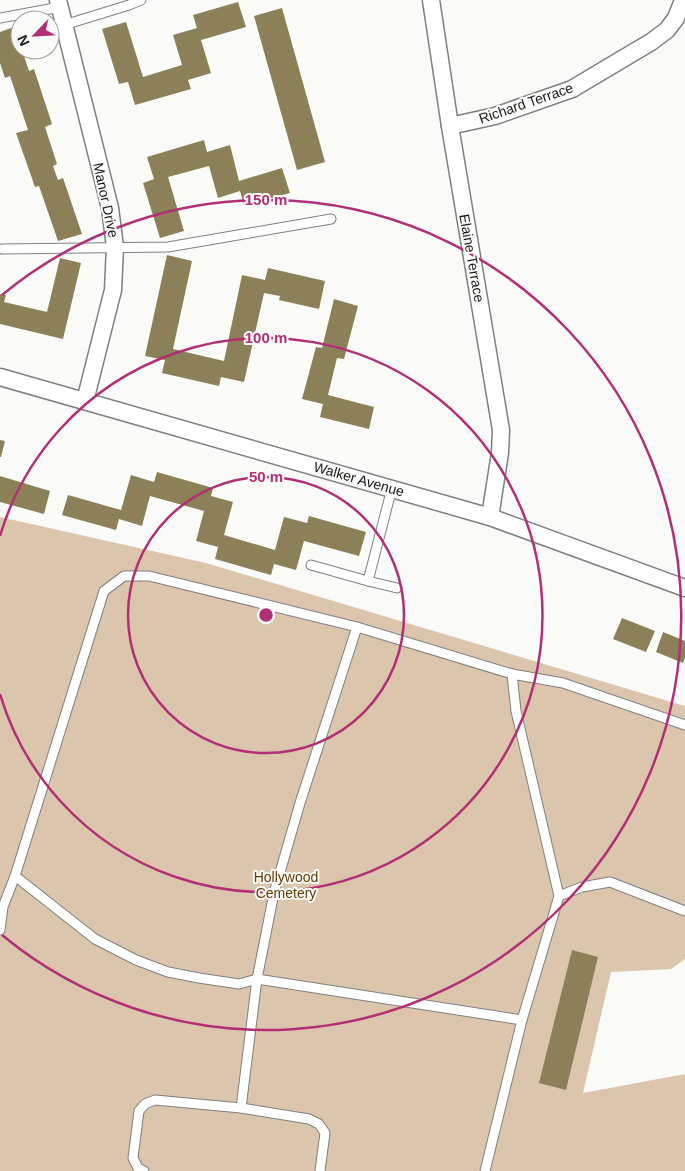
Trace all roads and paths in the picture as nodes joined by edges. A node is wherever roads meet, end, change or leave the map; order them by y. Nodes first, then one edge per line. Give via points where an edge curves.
1 (141, 0) edge
2 (431, 0) edge
3 (683, 0) edge
4 (59, 4) edge
5 (0, 18) edge
6 (64, 25) junction
7 (450, 126) junction
8 (331, 219) dead end
9 (116, 247) junction
10 (2, 249) dead end
11 (0, 377) edge
12 (85, 401) junction
13 (392, 488) junction
14 (490, 517) junction
15 (311, 565) dead end
16 (368, 581) junction
17 (397, 588) dead end
18 (685, 588) edge
19 (357, 627) junction
20 (512, 674) junction
21 (685, 725) edge
22 (15, 876) junction
23 (559, 896) junction
24 (685, 912) edge
25 (0, 930) edge
26 (257, 980) junction
27 (522, 1020) junction
28 (241, 1108) junction
29 (144, 1171) edge
30 (320, 1171) edge
31 (485, 1171) edge

1 - 6 lane
2 - 7 street, Elaine Terrace
3 - 7 street, Richard Terrace via 667,30 572,88 495,116
4 - 5 lane
4 - 6 street, Manor Drive
6 - 9 street, Manor Drive via 110,208
7 - 14 street, Elaine Terrace via 501,430
8 - 9 lane via 168,247
9 - 10 lane
9 - 12 street, Manor Drive via 113,290
11 - 12 street, Walker Avenue
12 - 13 street, Walker Avenue
13 - 14 street, Walker Avenue
13 - 16 lane
14 - 18 street, Walker Avenue
15 - 16 lane
16 - 17 lane
19 - 20 lane
19 - 22 lane via 149,576 124,576 104,591
19 - 26 lane via 274,893
20 - 21 lane via 563,683
20 - 23 lane via 516,711
22 - 25 lane via 3,907
22 - 26 lane via 95,939 136,960 168,972 199,978 239,984
23 - 24 lane via 582,887 610,882
23 - 27 lane
26 - 27 lane
26 - 28 lane
27 - 31 lane
28 - 29 lane via 155,1100 145,1104 139,1111 133,1158 138,1168
28 - 30 lane via 309,1119 319,1124 325,1133

